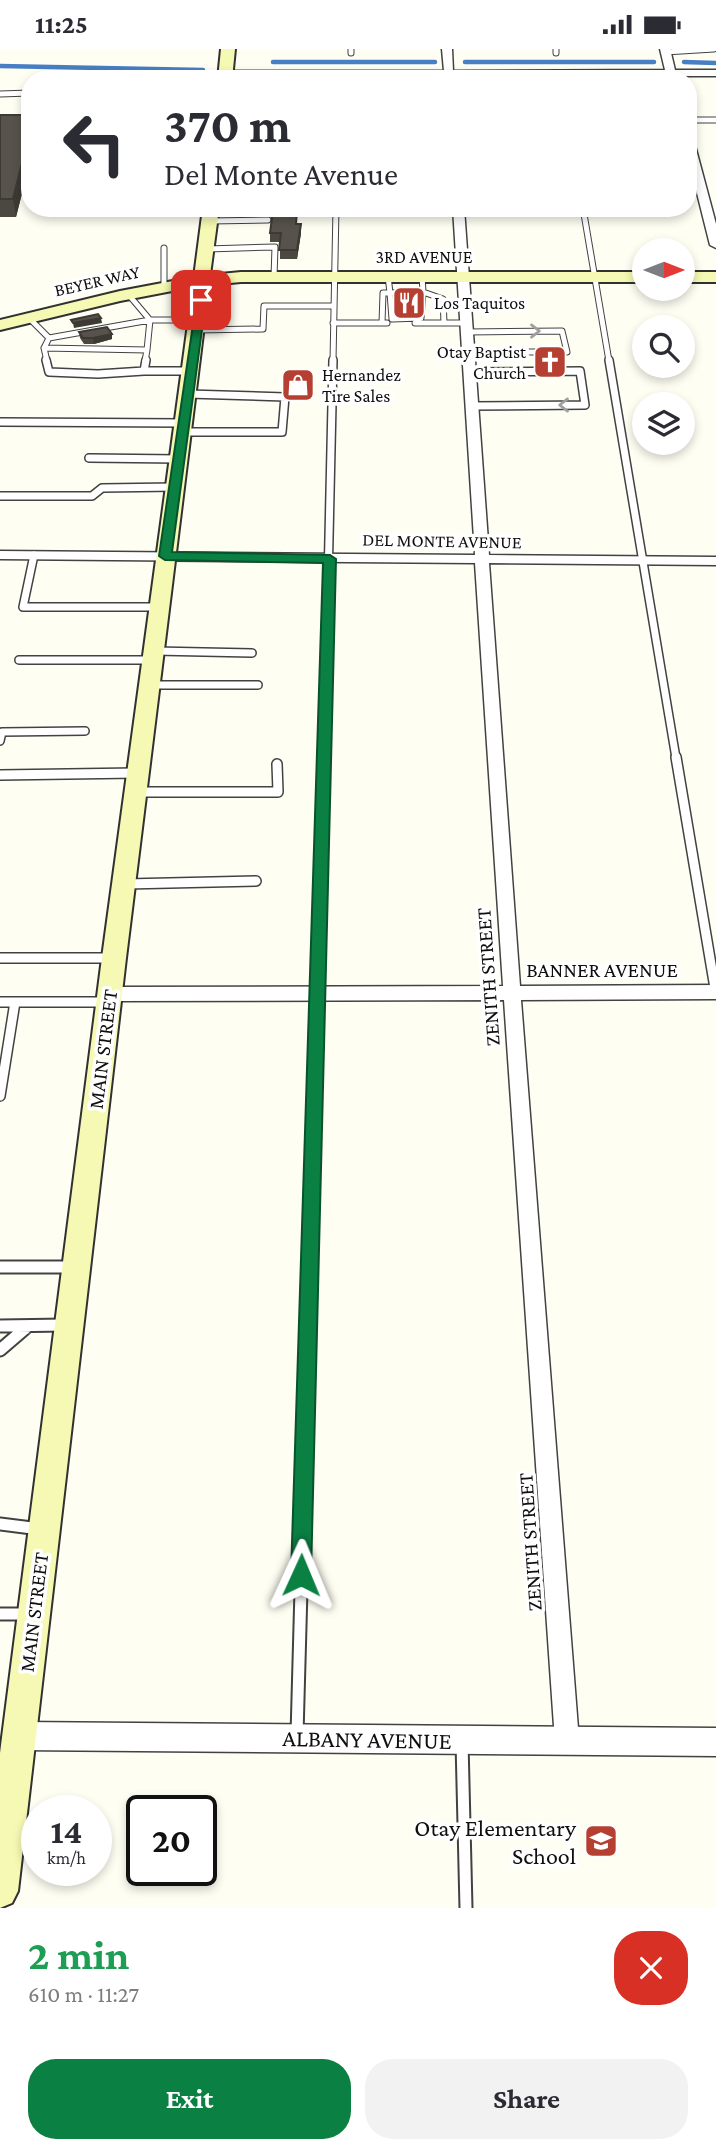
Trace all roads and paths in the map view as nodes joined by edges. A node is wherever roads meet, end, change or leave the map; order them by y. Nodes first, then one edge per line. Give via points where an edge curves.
1 (228, 49) edge
2 (447, 49) edge
3 (714, 49) edge
4 (665, 50) edge
5 (226, 70) edge
6 (449, 70) edge
7 (670, 70) edge
8 (716, 73) edge
9 (697, 74) edge
10 (21, 93) edge
11 (0, 94) edge
12 (697, 120) edge
13 (716, 120) edge
14 (697, 171) edge
15 (210, 217) edge
16 (239, 217) edge
17 (336, 217) edge
18 (459, 217) edge
19 (584, 217) edge
20 (268, 220) dead end
21 (715, 237) edge
22 (164, 248) dead end
23 (207, 249) junction
24 (334, 276) junction
25 (274, 277) junction
26 (463, 277) junction
27 (593, 277) junction
28 (632, 277) edge
29 (695, 277) edge
30 (716, 277) edge
31 (204, 280) junction
32 (422, 284) junction
33 (389, 285) junction
34 (164, 286) junction
35 (128, 294) junction
36 (334, 306) junction
37 (29, 318) junction
38 (150, 320) junction
39 (333, 323) junction
40 (382, 323) junction
41 (444, 323) junction
42 (0, 325) edge
43 (197, 325) junction
44 (466, 327) junction
45 (49, 338) junction
46 (44, 348) junction
47 (147, 350) junction
48 (468, 352) junction
49 (567, 352) junction
50 (144, 370) junction
51 (570, 371) junction
52 (469, 372) junction
53 (190, 382) junction
54 (472, 406) junction
55 (0, 422) edge
56 (183, 427) junction
57 (89, 458) dead end
58 (179, 460) junction
59 (175, 487) junction
60 (0, 496) edge
61 (0, 555) edge
62 (34, 555) junction
63 (165, 556) junction
64 (330, 559) junction
65 (483, 561) junction
66 (641, 561) junction
67 (716, 561) edge
68 (159, 607) junction
69 (252, 653) dead end
70 (153, 655) junction
71 (19, 660) dead end
72 (149, 685) junction
73 (258, 685) dead end
74 (85, 731) dead end
75 (0, 741) edge
76 (277, 764) dead end
77 (0, 775) edge
78 (137, 782) junction
79 (257, 881) dead end
80 (124, 884) junction
81 (0, 958) edge
82 (114, 958) junction
83 (317, 992) junction
84 (716, 993) edge
85 (512, 994) junction
86 (110, 998) junction
87 (0, 1002) edge
88 (15, 1002) junction
89 (0, 1096) edge
90 (0, 1267) edge
91 (76, 1267) junction
92 (0, 1325) edge
93 (69, 1325) junction
94 (28, 1326) junction
95 (0, 1350) edge
96 (0, 1524) edge
97 (44, 1529) junction
98 (0, 1613) edge
99 (33, 1614) junction
100 (297, 1737) junction
101 (461, 1740) junction
102 (567, 1741) junction
103 (716, 1742) edge
104 (11, 1751) edge
105 (0, 1891) edge
106 (466, 1908) edge

1 - 5 main road
2 - 6 street
3 - 4 lane
4 - 7 street
8 - 9 street
10 - 11 lane
12 - 13 lane
14 - 21 street
15 - 23 main road, MAIN STREET
16 - 20 lane
17 - 24 lane
18 - 26 street, ZENITH STREET
19 - 27 lane
22 - 34 lane
23 - 25 lane via 275,247
23 - 31 main road, MAIN STREET
24 - 25 main road, 3RD AVENUE
24 - 33 main road, 3RD AVENUE
24 - 36 lane
25 - 31 main road, 3RD AVENUE
26 - 27 main road, 3RD AVENUE
26 - 32 main road, 3RD AVENUE
26 - 44 street, ZENITH STREET
27 - 28 main road, 3RD AVENUE
27 - 66 lane
29 - 30 main road
31 - 34 main road, BEYER WAY
31 - 43 main road, MAIN STREET
32 - 33 main road, 3RD AVENUE
32 - 33 lane via 421,318 392,319
32 - 41 lane via 443,299
33 - 40 lane via 383,293
34 - 35 main road, BEYER WAY
35 - 37 main road, BEYER WAY
35 - 38 lane
36 - 39 lane
36 - 43 lane via 264,306 263,329
37 - 42 main road, BEYER WAY
37 - 45 lane
38 - 43 lane
38 - 45 lane
38 - 47 lane
39 - 40 lane
39 - 64 lane
40 - 41 lane
41 - 44 lane
43 - 53 main road, MAIN STREET
44 - 48 street, ZENITH STREET
44 -> 49 lane via 562,331
45 - 46 lane
46 - 47 lane
46 - 50 lane via 49,372
47 - 50 lane
48 - 49 lane
48 - 52 street, ZENITH STREET
49 - 51 lane
50 - 53 lane
51 - 52 lane
51 -> 54 lane via 580,370 585,405
52 - 54 street, ZENITH STREET
53 - 56 main road, MAIN STREET
53 - 56 lane via 285,397 282,432
54 - 65 street, ZENITH STREET
55 - 56 lane
56 - 58 main road, MAIN STREET
57 - 58 lane
58 - 59 main road, MAIN STREET
59 - 60 lane via 102,488 92,496
59 - 63 main road, MAIN STREET
61 - 62 street, DEL MONTE AVENUE
62 - 63 street, DEL MONTE AVENUE
62 - 68 lane via 23,607
63 - 64 street, DEL MONTE AVENUE
63 - 68 main road, MAIN STREET
64 - 65 street, DEL MONTE AVENUE
64 - 83 lane
65 - 66 street, DEL MONTE AVENUE
65 - 85 street, ZENITH STREET
66 - 67 street, DEL MONTE AVENUE
66 - 84 lane
68 - 70 main road, MAIN STREET
69 - 70 lane
70 - 71 lane
70 - 72 main road, MAIN STREET
72 - 73 lane
72 - 78 main road, MAIN STREET
74 - 75 lane via 2,732
76 - 78 lane via 278,792
77 - 78 lane
78 - 80 main road, MAIN STREET
79 - 80 lane
80 - 82 main road, MAIN STREET
81 - 82 lane
82 - 86 main road, MAIN STREET
83 - 85 street, BANNER AVENUE
83 - 86 street, BANNER AVENUE
83 - 100 lane
84 - 85 street, BANNER AVENUE
85 - 102 street, ZENITH STREET
86 - 88 lane
86 - 91 main road, MAIN STREET
87 - 88 lane
88 - 89 lane
90 - 91 lane
91 - 93 main road, MAIN STREET
92 - 94 lane
93 - 94 lane
93 - 97 main road, MAIN STREET
94 - 95 lane
96 - 97 lane
97 - 99 main road, MAIN STREET
98 - 99 lane
99 - 104 main road, MAIN STREET
100 - 101 street, ALBANY AVENUE
100 - 104 street, ALBANY AVENUE
101 - 102 street, ALBANY AVENUE
101 - 106 lane
102 - 103 street, ALBANY AVENUE
104 - 105 main road, MAIN STREET

